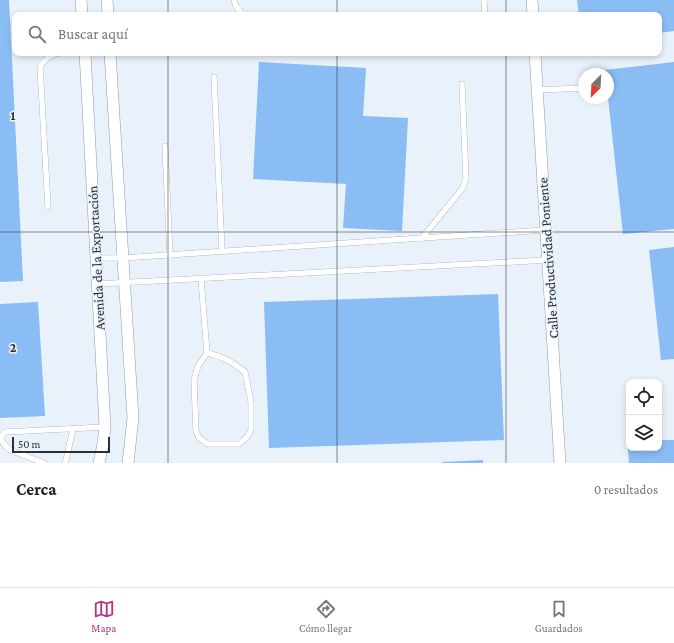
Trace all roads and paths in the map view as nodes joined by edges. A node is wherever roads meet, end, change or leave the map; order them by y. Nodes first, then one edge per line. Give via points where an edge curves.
1 (81, 0) edge
2 (107, 0) edge
3 (234, 0) edge
4 (484, 0) edge
5 (532, 0) edge
6 (82, 12) edge
7 (108, 12) edge
8 (241, 12) edge
9 (485, 12) edge
10 (533, 12) edge
11 (50, 56) edge
12 (85, 56) edge
13 (110, 56) edge
14 (535, 56) edge
15 (214, 77) dead end
16 (462, 84) dead end
17 (578, 88) edge
18 (537, 90) junction
19 (165, 146) dead end
20 (48, 207) dead end
21 (546, 230) junction
22 (422, 238) junction
23 (222, 251) junction
24 (170, 255) junction
25 (96, 258) junction
26 (123, 258) junction
27 (548, 260) junction
28 (201, 279) junction
29 (124, 283) junction
30 (97, 284) junction
31 (208, 353) junction
32 (104, 427) junction
33 (73, 429) junction
34 (44, 463) edge
35 (65, 463) edge
36 (99, 463) edge
37 (128, 463) edge
38 (560, 463) edge

1 - 6 street
2 - 7 street
3 - 8 lane
4 - 9 lane
5 - 10 street
11 - 20 lane via 45,59 40,68
12 - 25 street, Avenida de la Exportación
13 - 26 street, Avenida de la Exportación
14 - 18 street, Calle Productividad Poniente
15 - 23 lane
16 - 22 lane via 466,179 462,189
17 - 18 lane
18 - 21 street, Calle Productividad Poniente
19 - 24 lane
21 - 22 lane
21 - 27 street, Calle Productividad Poniente
22 - 23 lane
23 - 24 lane
24 - 26 lane
25 - 26 lane
25 - 30 street, Avenida de la Exportación
26 - 29 street, Avenida de la Exportación
27 - 28 lane
27 - 38 street, Calle Productividad Poniente
28 - 29 lane
28 - 31 lane
29 - 30 lane
29 - 37 street, Avenida de la Exportación via 133,418
30 - 32 street, Avenida de la Exportación
31 - 31 lane via 231,361 245,372 251,402 251,430 240,444 208,444 199,438 196,431 194,380 198,366
32 - 33 lane
32 - 36 street, Avenida de la Exportación
33 - 34 lane via 5,432 1,438 10,450
33 - 35 lane

